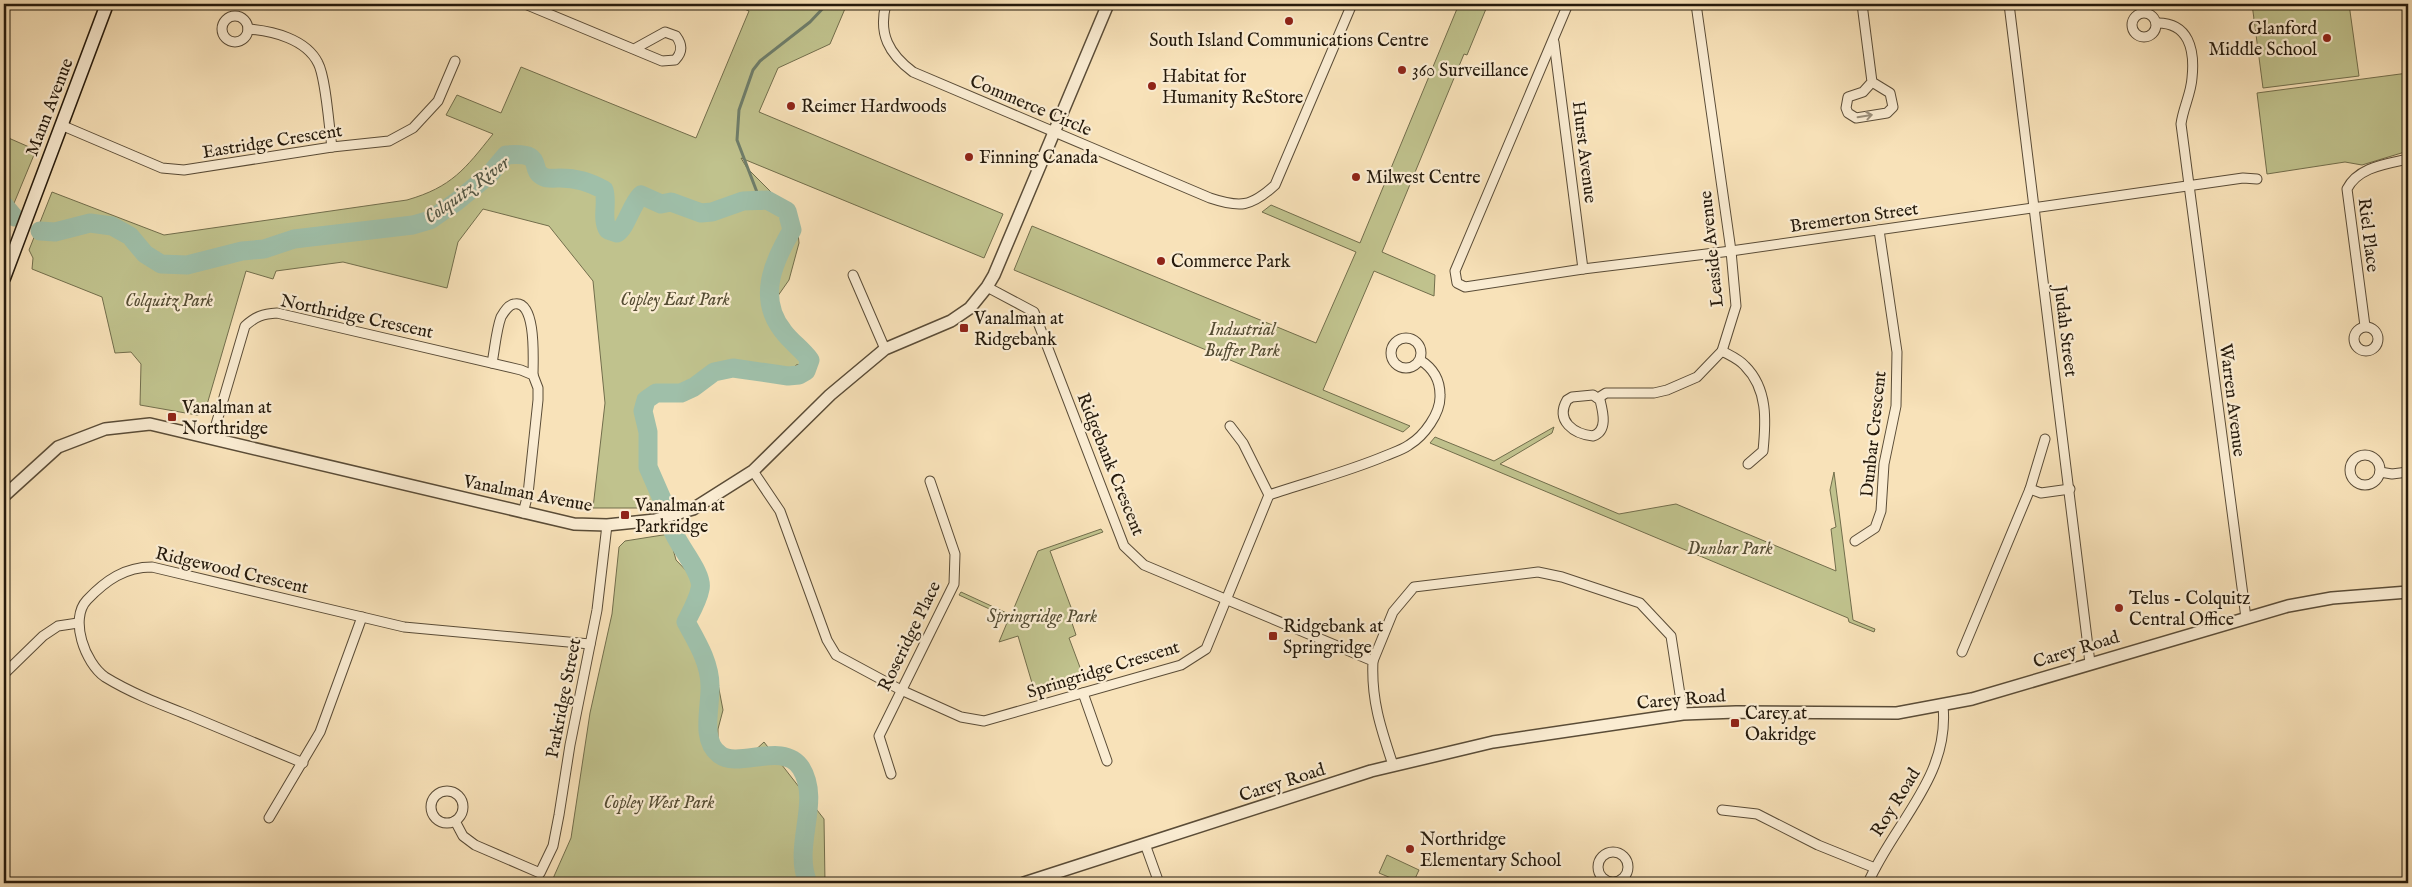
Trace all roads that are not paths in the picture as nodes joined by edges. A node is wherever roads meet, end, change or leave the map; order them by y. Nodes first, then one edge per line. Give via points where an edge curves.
1 (107, 4) edge
2 (525, 4) edge
3 (886, 4) edge
4 (1108, 4) edge
5 (1352, 4) edge
6 (1568, 4) edge
7 (1696, 4) edge
8 (1862, 4) edge
9 (2009, 4) edge
10 (2156, 23) dead end
11 (248, 30) dead end
12 (1554, 40) junction
13 (636, 48) junction
14 (455, 61) dead end
15 (1872, 82) junction
16 (61, 125) junction
17 (1054, 132) junction
18 (332, 147) junction
19 (2408, 159) edge
20 (2257, 179) dead end
21 (2188, 186) junction
22 (2034, 207) junction
23 (1879, 230) junction
24 (1731, 251) junction
25 (1583, 269) junction
26 (853, 275) dead end
27 (4, 278) edge
28 (988, 287) junction
29 (2365, 326) dead end
30 (885, 349) junction
31 (1722, 351) junction
32 (1420, 360) dead end
33 (492, 363) junction
34 (532, 375) junction
35 (1598, 398) junction
36 (1230, 426) dead end
37 (212, 438) junction
38 (2045, 439) dead end
39 (1748, 464) dead end
40 (753, 471) junction
41 (2380, 472) dead end
42 (2408, 472) edge
43 (930, 481) dead end
44 (2030, 488) junction
45 (2070, 489) junction
46 (1269, 495) junction
47 (4, 496) edge
48 (523, 512) junction
49 (606, 525) junction
50 (1855, 541) dead end
51 (2408, 592) edge
52 (1226, 600) junction
53 (362, 617) junction
54 (2246, 618) junction
55 (78, 623) junction
56 (590, 644) junction
57 (1962, 652) dead end
58 (1372, 661) junction
59 (2090, 663) junction
60 (4, 674) edge
61 (901, 690) junction
62 (1083, 693) junction
63 (1942, 706) junction
64 (1683, 714) junction
65 (1107, 761) dead end
66 (303, 763) junction
67 (1393, 765) junction
68 (891, 774) dead end
69 (1722, 810) dead end
70 (269, 818) dead end
71 (455, 821) dead end
72 (1145, 844) junction
73 (1875, 868) junction
74 (1024, 883) edge
75 (1159, 883) edge
76 (1868, 883) edge

1 - 16 main road, Mann Avenue
2 - 13 street
3 - 17 street, Commerce Circle via 886,40 892,54 913,72
4 - 17 street, Vanalman Avenue
5 - 17 street, Commerce Circle via 1281,175 1275,185 1255,201 1232,205 1210,198
6 - 12 street
7 - 24 street, Leaside Avenue
8 - 15 street
9 - 22 street, Judah Street
10 - 21 street, Warren Avenue via 2170,22 2179,28 2186,35 2190,50 2192,78 2182,124
11 - 18 street via 264,30 290,39 307,48 319,64
12 - 25 street, Hurst Avenue
12 - 25 street, Bremerton Street via 1455,271 1457,283 1465,287
13 - 13 street via 651,57 670,62 679,56 681,49 676,36 665,32
14 - 18 street, Eastridge Crescent via 438,101 413,128 389,141
15 -> 15 street via 1864,92 1848,97 1846,108 1852,116 1887,113 1893,106 1890,93
16 - 18 street, Eastridge Crescent via 162,168 184,170
16 - 27 main road, Mann Avenue
17 - 28 street, Vanalman Avenue
19 - 29 street, Riel Place via 2366,170 2352,180 2347,189
20 - 21 street, Bremerton Street via 2242,178
21 - 22 street, Bremerton Street
21 - 54 street, Warren Avenue
22 - 23 street, Bremerton Street
22 - 45 street, Judah Street
23 - 24 street, Bremerton Street
23 - 50 street, Dunbar Crescent via 1897,352 1896,406 1884,464 1881,511 1875,528
24 - 25 street, Bremerton Street
24 - 31 street, Leaside Avenue via 1736,306
26 - 30 street
28 - 30 street, Vanalman Avenue via 970,308 951,321
28 - 52 street, Ridgebank Crescent via 1034,312 1124,546 1144,565
30 - 40 street, Vanalman Avenue via 830,395
31 - 35 street, Leaside Avenue via 1697,377 1681,386 1654,393 1606,393
31 - 39 street via 1744,364 1761,386 1766,425 1763,451
32 - 46 street via 1436,377 1440,399 1430,423 1409,446 1368,463
33 - 34 street, Northridge Crescent
33 - 34 street via 501,318 512,304 519,303 530,318 534,352
33 - 37 street, Northridge Crescent via 277,313 263,314 245,326
34 - 48 street via 538,388 538,400 528,494
35 - 35 street, Leaside Avenue via 1593,395 1567,400 1566,425 1588,435 1598,434 1604,424
36 - 46 street via 1243,443
37 - 47 street, Vanalman Avenue via 150,424 105,429 58,447
37 - 48 street, Vanalman Avenue
38 - 44 street
40 - 49 street, Vanalman Avenue via 693,509 655,520
40 - 61 street, Springridge Crescent via 780,510 826,640 836,655
41 - 42 street
43 - 61 street, Roseridge Place via 955,554 954,584
44 - 45 street via 2041,493
44 - 57 street
45 - 59 street, Judah Street
46 - 52 street, Springridge Crescent
48 - 49 street, Vanalman Avenue via 574,524
49 - 56 street, Parkridge Street
51 - 54 street, Carey Road via 2310,601
52 - 58 street, Ridgebank Crescent
52 - 62 street, Springridge Crescent via 1206,649 1181,665
53 - 55 street, Ridgewood Crescent via 152,567 135,567 114,576 85,602
53 - 56 street, Ridgewood Crescent via 404,627
53 - 66 street via 320,732
54 - 59 street, Carey Road
55 - 60 street via 58,626 43,636
55 - 66 street via 84,650 103,676 143,697
56 - 71 street, Parkridge Street via 553,846 540,873 475,845 463,836
58 - 64 street via 1393,612 1414,587 1538,572 1640,603 1671,636
58 - 67 street via 1376,712
59 - 63 street, Carey Road
61 - 62 street, Springridge Crescent via 961,717 984,721
61 - 68 street, Roseridge Place via 879,736
62 - 65 street
63 - 64 street, Carey Road via 1897,713
63 - 73 street, Roy Road via 1945,725 1932,776
64 - 67 street, Carey Road via 1493,742
66 - 70 street
67 - 72 street, Carey Road
69 - 73 street via 1757,814 1818,845
72 - 74 street, Carey Road
72 - 75 street
73 - 76 street, Roy Road

